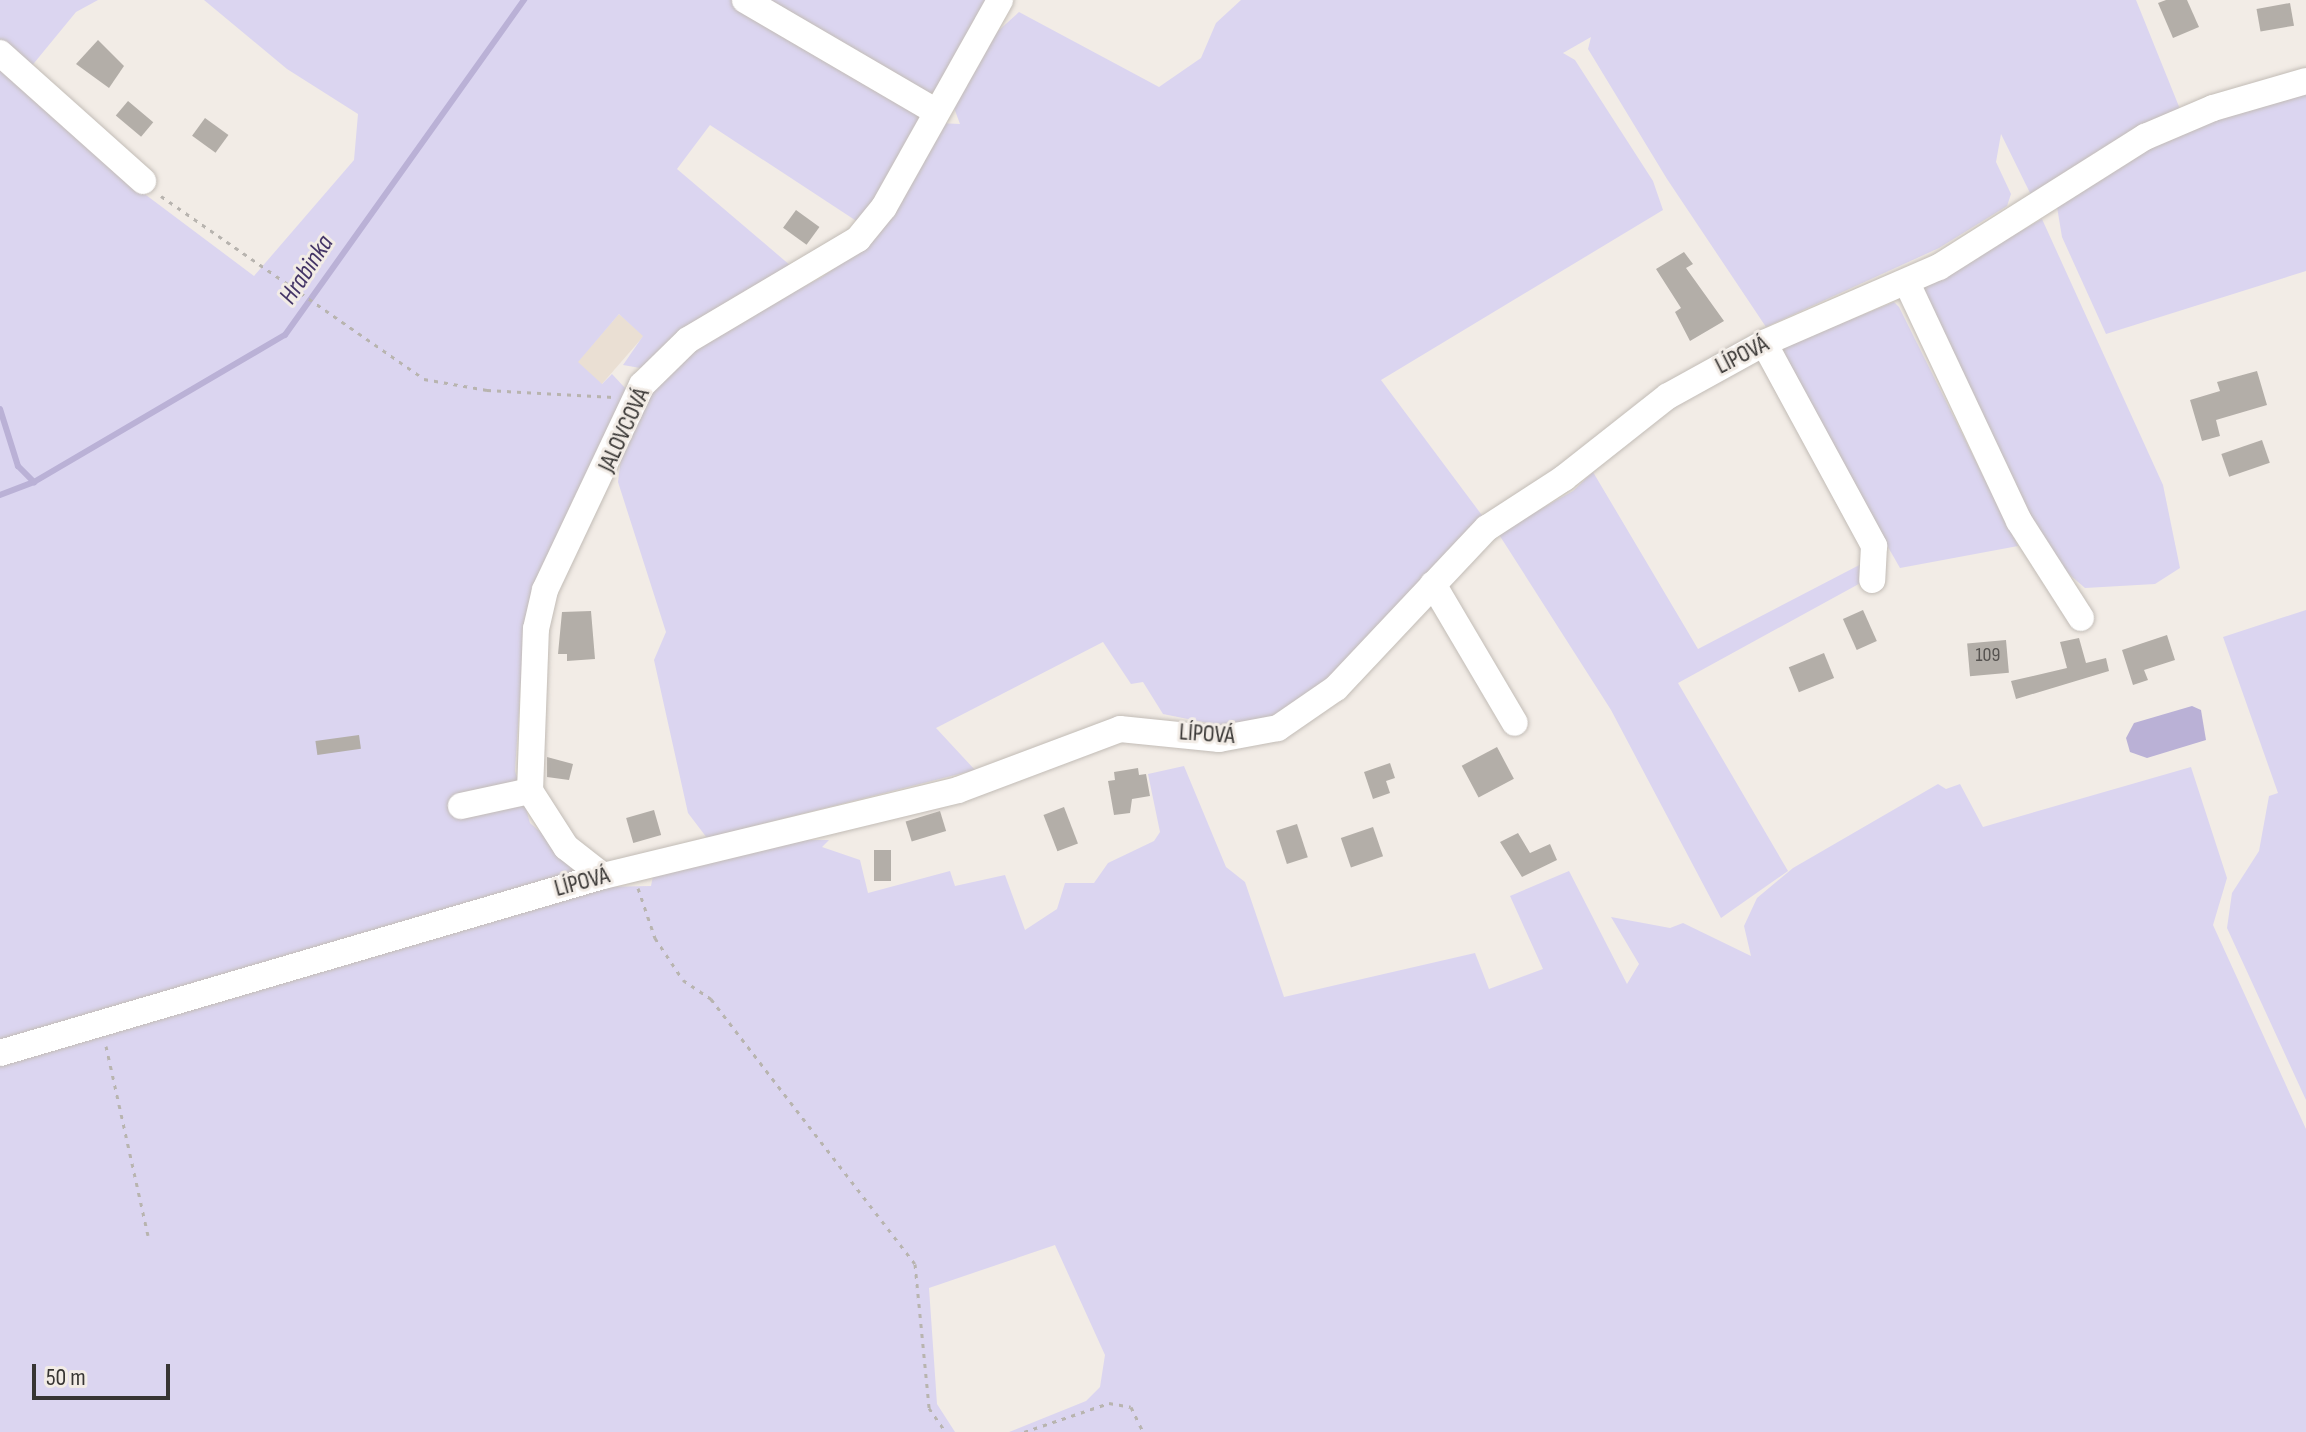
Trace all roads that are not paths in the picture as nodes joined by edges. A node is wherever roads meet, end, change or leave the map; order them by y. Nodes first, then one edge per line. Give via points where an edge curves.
1 (745, 0) edge
2 (1000, 0) edge
3 (0, 53) edge
4 (2306, 81) edge
5 (937, 112) junction
6 (143, 181) road end
7 (1907, 283) junction
8 (1764, 343) junction
9 (1872, 580) dead end
10 (1433, 584) junction
11 (2081, 618) dead end
12 (1515, 723) dead end
13 (530, 791) junction
14 (461, 806) dead end
15 (603, 876) junction
16 (0, 1053) edge

1 - 5 street
2 - 5 street, JALOVCOVÁ
3 - 6 street
4 - 7 street, LÍPOVÁ via 2213,108 2145,137 1991,237
5 - 13 street, JALOVCOVÁ via 858,239 688,340 642,385 538,612
7 - 8 street, LÍPOVÁ
7 - 11 street via 2019,521
8 - 9 street via 1874,546
8 - 10 street, LÍPOVÁ via 1668,396 1564,478 1509,512
10 - 12 street
10 - 15 street, LÍPOVÁ via 1336,688 1278,728 1219,739 1120,729 958,790
13 - 14 street
13 - 15 street via 566,847
15 - 16 street, LÍPOVÁ

